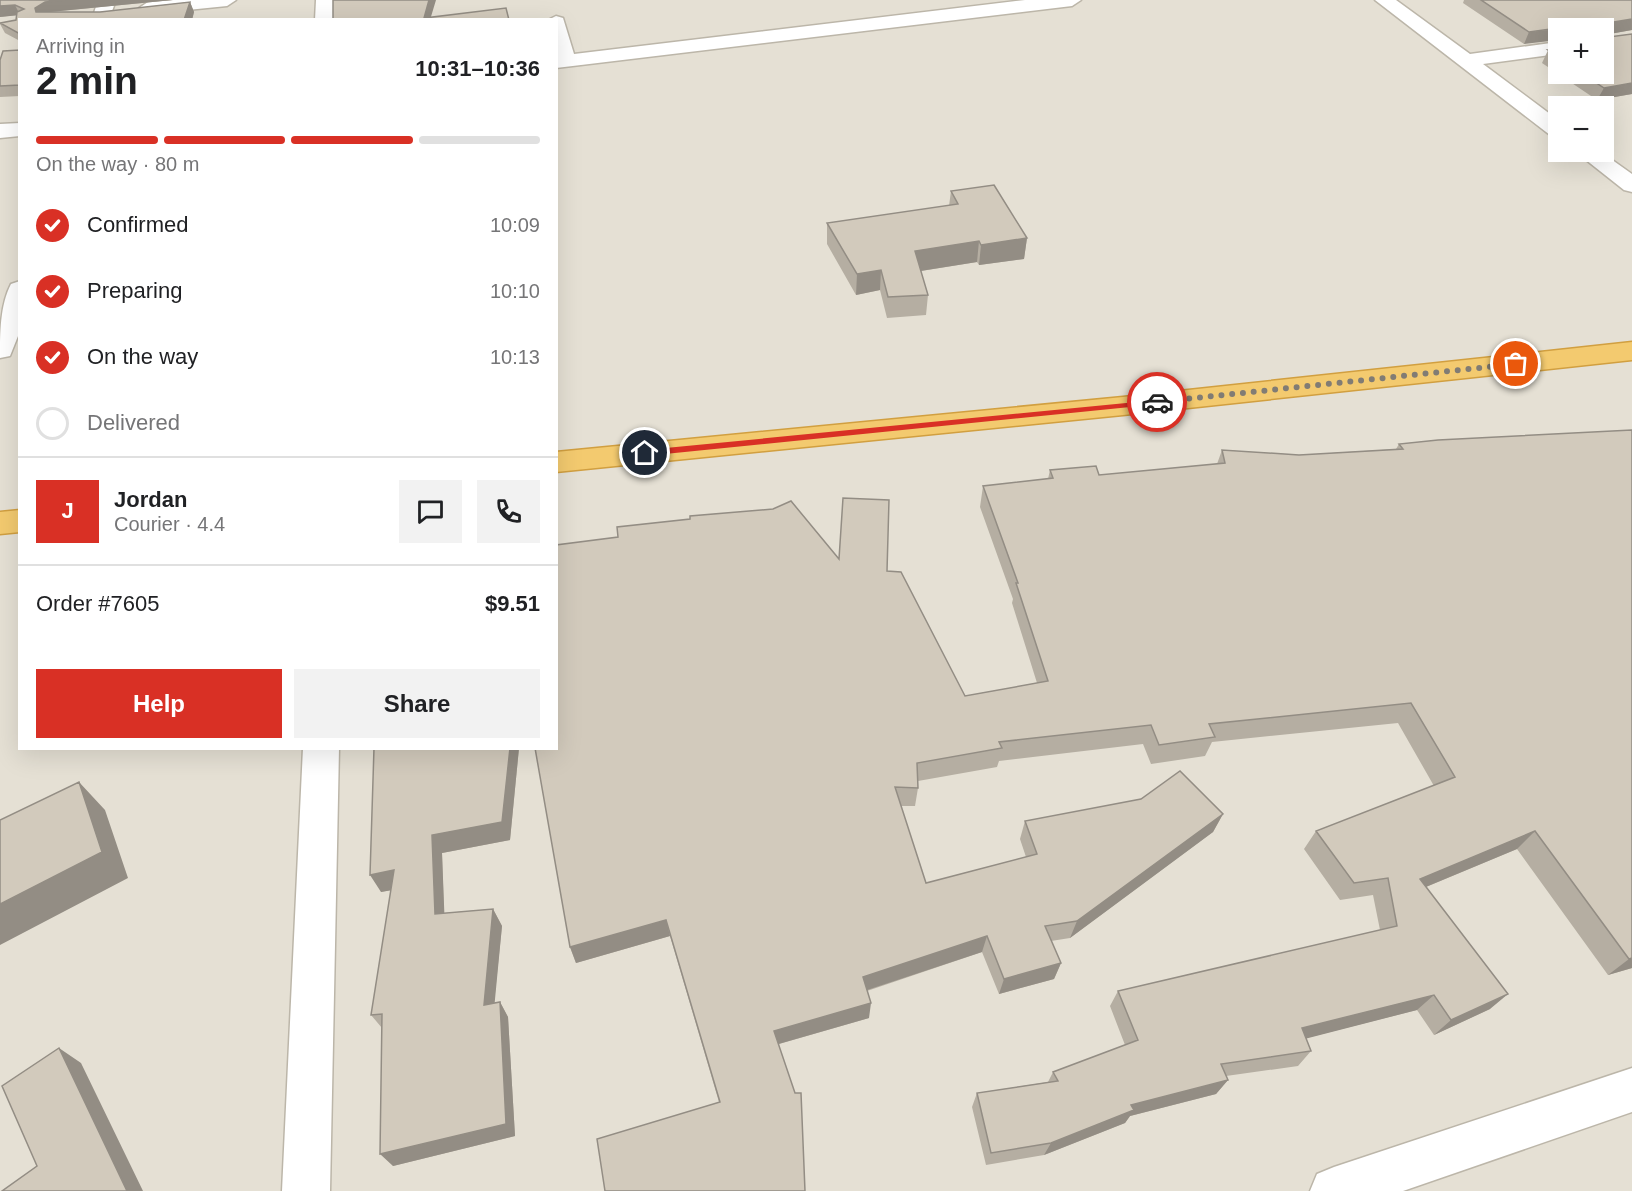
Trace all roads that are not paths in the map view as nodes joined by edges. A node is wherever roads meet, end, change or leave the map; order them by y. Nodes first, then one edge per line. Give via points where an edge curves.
1 (226, 0) edge
2 (325, 0) edge
3 (551, 0) edge
4 (1072, 0) edge
5 (1384, 0) edge
6 (964, 6) edge
7 (105, 7) edge
8 (82, 16) edge
9 (325, 18) edge
10 (555, 18) edge
11 (558, 37) edge
12 (1548, 49) edge
13 (1465, 61) junction
14 (561, 62) edge
15 (1548, 123) edge
16 (18, 129) edge
17 (0, 131) edge
18 (1601, 162) edge
19 (1632, 185) edge
20 (18, 278) edge
21 (0, 281) edge
22 (18, 295) edge
23 (0, 350) edge
24 (1632, 351) edge
25 (558, 462) edge
26 (18, 521) edge
27 (0, 523) edge
28 (321, 750) edge
29 (1632, 1090) edge
30 (1406, 1180) edge
31 (306, 1191) edge
32 (1334, 1191) edge

1 - 7 street
2 - 9 street
3 - 10 street
4 - 6 street
5 - 13 street
6 - 14 street
7 - 8 street
11 - 14 street
12 - 13 street
13 - 15 street
16 - 17 street
18 - 19 street
20 - 21 street
22 - 23 street
24 - 25 highway
26 - 27 highway
28 - 31 street
29 - 30 street
30 - 32 street

